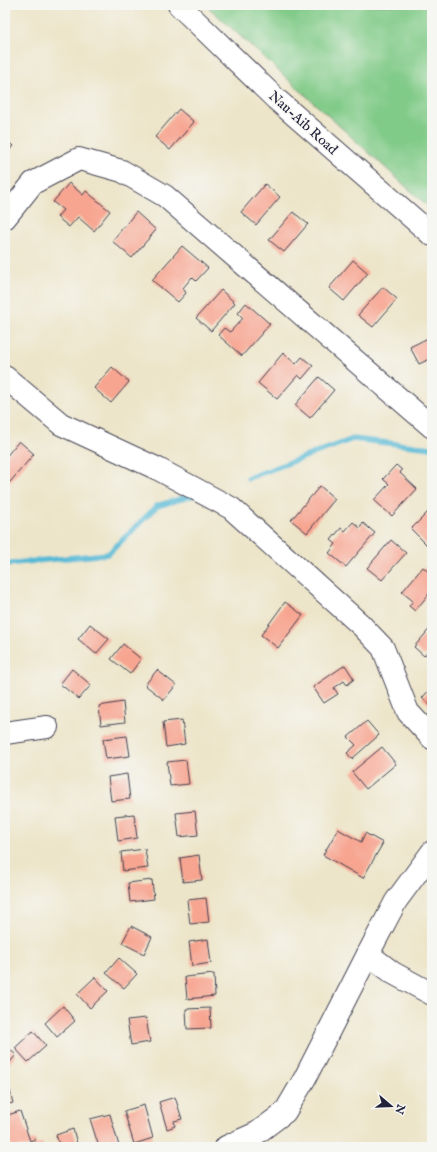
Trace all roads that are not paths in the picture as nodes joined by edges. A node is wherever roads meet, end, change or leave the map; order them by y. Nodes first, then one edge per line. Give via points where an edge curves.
1 (179, 5) edge
2 (5, 218) edge
3 (432, 236) edge
4 (5, 377) edge
5 (432, 427) edge
6 (47, 727) dead end
7 (5, 734) edge
8 (432, 738) edge
9 (432, 852) edge
10 (368, 954) junction
11 (432, 994) edge
12 (226, 1147) edge

1 - 3 street, Nau-Aib Road via 276,99
2 - 5 street via 33,183 79,159 122,171 166,196
4 - 8 street via 61,424 158,469 231,508 362,625 383,648 408,712
6 - 7 street
9 - 10 street via 396,901
10 - 11 street via 393,973
10 - 12 street via 285,1112 257,1133

